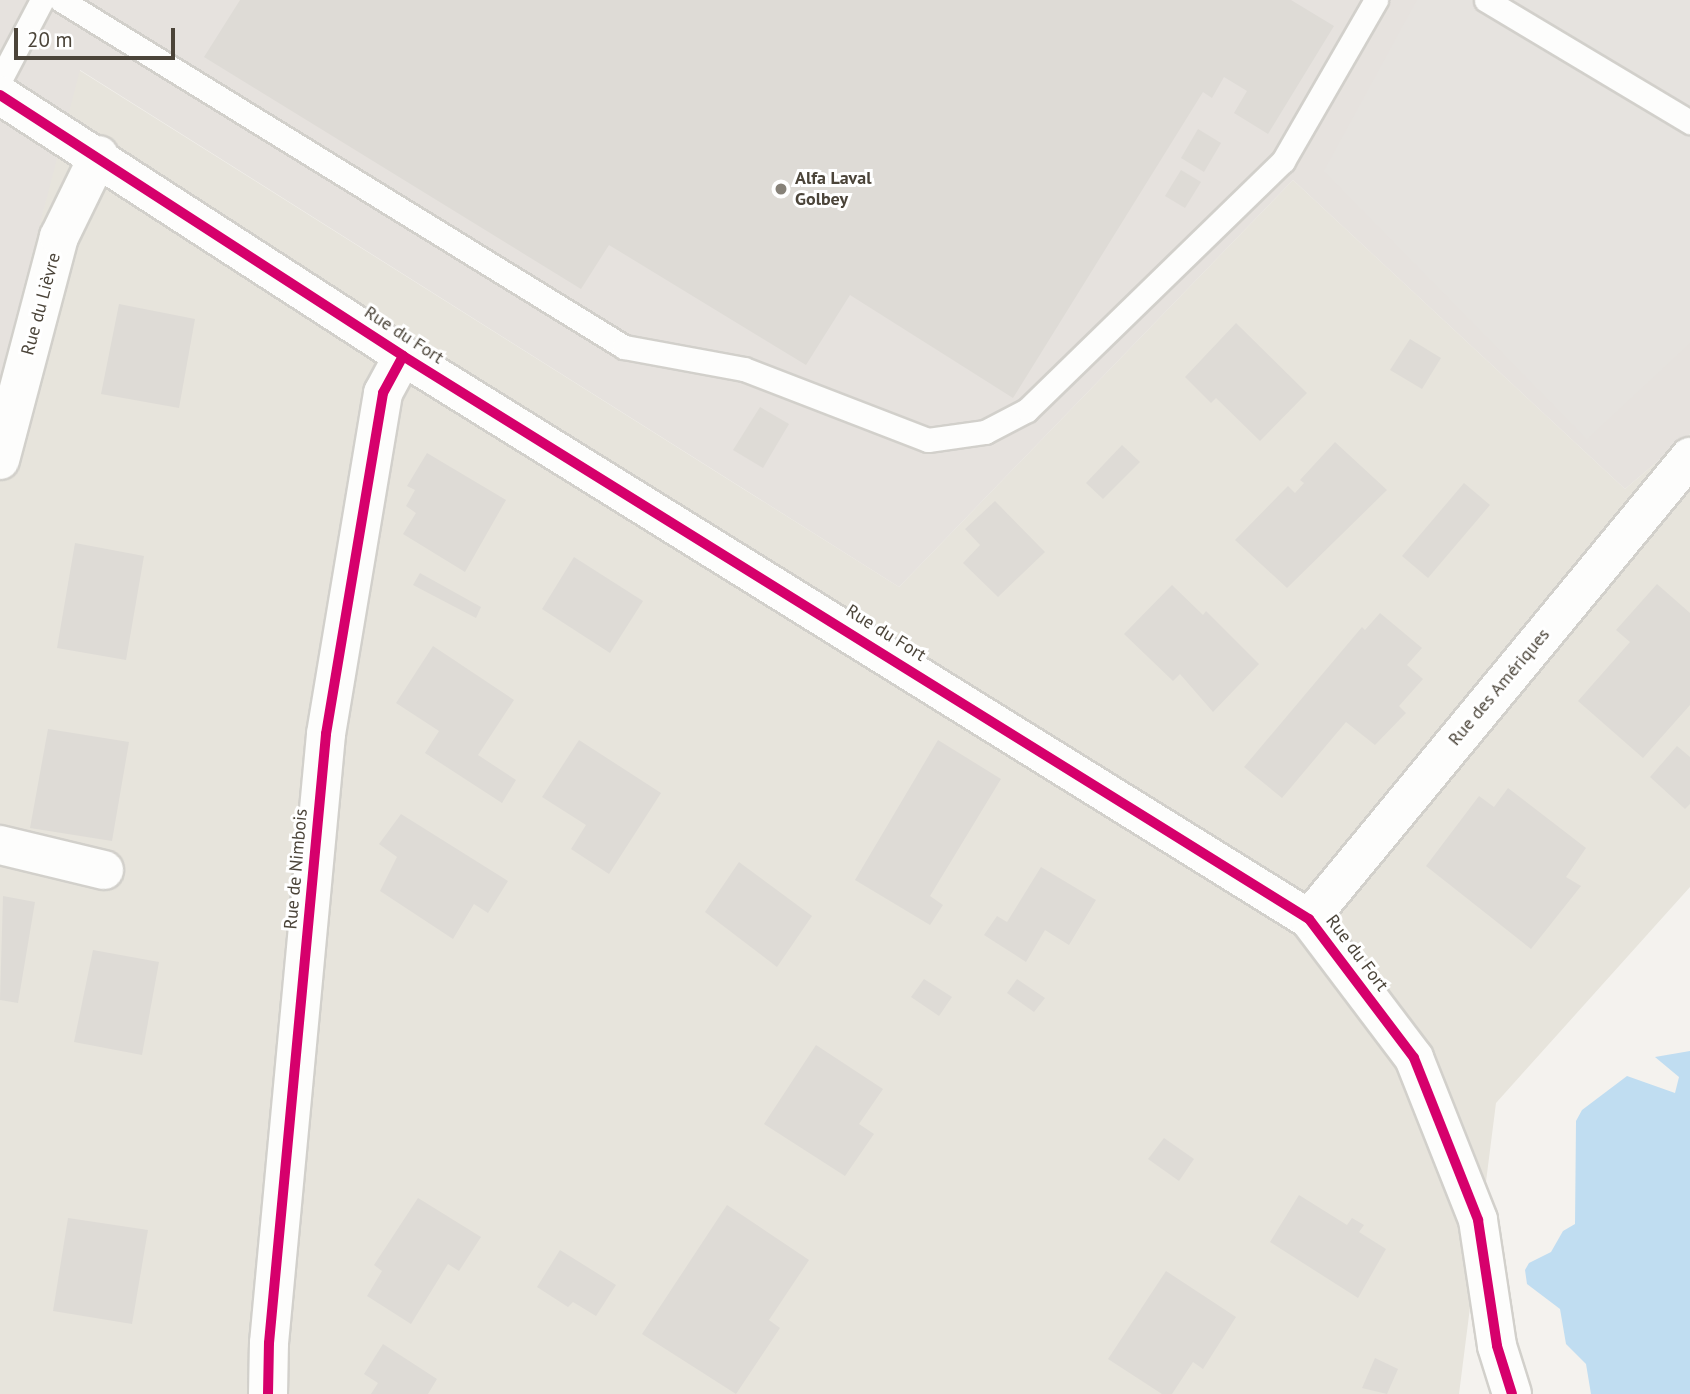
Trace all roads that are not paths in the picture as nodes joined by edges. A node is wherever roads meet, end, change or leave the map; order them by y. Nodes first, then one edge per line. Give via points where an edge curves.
1 (41, 0) edge
2 (61, 0) edge
3 (1376, 0) edge
4 (1486, 0) edge
5 (0, 80) edge
6 (0, 95) edge
7 (1690, 122) edge
8 (99, 155) junction
9 (403, 356) junction
10 (1690, 457) edge
11 (0, 460) edge
12 (0, 845) edge
13 (104, 870) dead end
14 (1309, 919) junction
15 (268, 1394) edge
16 (1512, 1394) edge

1 - 5 lane
2 - 3 lane via 624,347 744,369 928,440 985,432 1027,410 1283,161
4 - 7 lane
6 - 8 street, Rue du Fort
8 - 9 street, Rue du Fort
8 - 11 street, Rue du Lièvre via 59,237
9 - 14 street, Rue du Fort
9 - 15 street, Rue de Nimbois via 383,393 326,734
10 - 14 street, Rue des Amériques
12 - 13 street
14 - 16 street, Rue du Fort via 1414,1058 1478,1220 1497,1346

